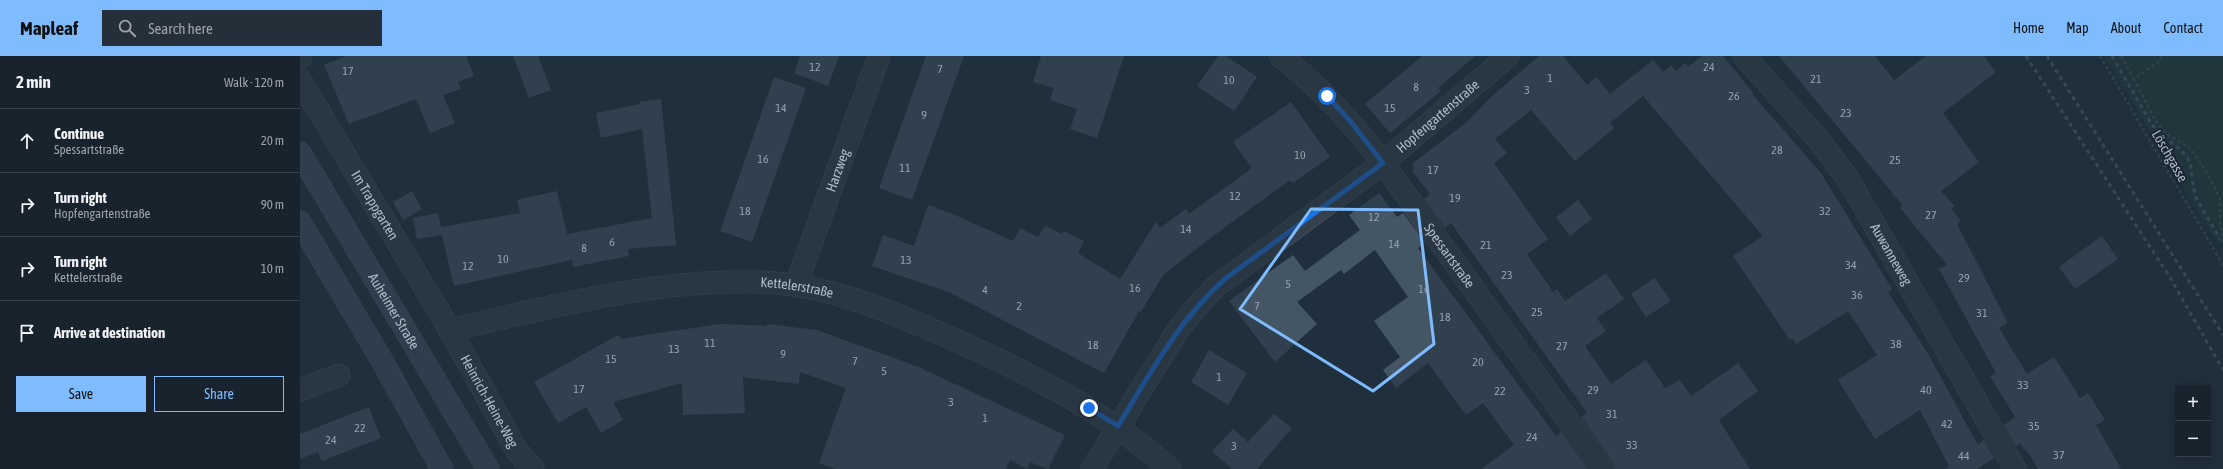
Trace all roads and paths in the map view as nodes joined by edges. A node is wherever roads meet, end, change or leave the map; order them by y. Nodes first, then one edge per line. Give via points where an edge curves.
1 (879, 56) edge
2 (1280, 56) edge
3 (1508, 56) edge
4 (1744, 56) edge
5 (2100, 56) edge
6 (2121, 56) edge
7 (2162, 56) edge
8 (2134, 78) junction
9 (300, 80) edge
10 (300, 153) edge
11 (1383, 163) junction
12 (300, 222) edge
13 (2223, 243) edge
14 (2223, 265) edge
15 (796, 285) junction
16 (450, 330) junction
17 (339, 375) dead end
18 (300, 390) edge
19 (1118, 426) junction
20 (442, 469) edge
21 (488, 469) edge
22 (533, 469) edge
23 (1092, 469) edge
24 (1170, 469) edge
25 (1603, 469) edge
26 (2015, 469) edge

1 - 15 street, Harzweg
2 - 11 street, Spessartstraße via 1327,96
3 - 11 street, Hopfengartenstraße
4 - 26 street, Auwanneweg via 1818,139 1848,179
5 - 14 path, Löschgasse
6 - 8 path
7 - 8 path via 2158,62
8 - 13 path via 2156,122 2165,133 2190,148 2205,168 2220,199
9 - 16 street, Im Trappgarten
10 - 21 main road, Auheimer Straße
11 - 19 street, Hopfengartenstraße via 1226,278 1204,298 1176,333
11 - 25 street, Spessartstraße
12 - 20 main road
15 - 16 street, Kettelerstraße via 758,282 627,292
15 - 19 street, Kettelerstraße via 834,292 929,328 997,359
16 - 22 street, Heinrich-Heine-Weg via 517,451
17 - 18 street
19 - 23 street, Hopfengartenstraße
19 - 24 street, Kettelerstraße

